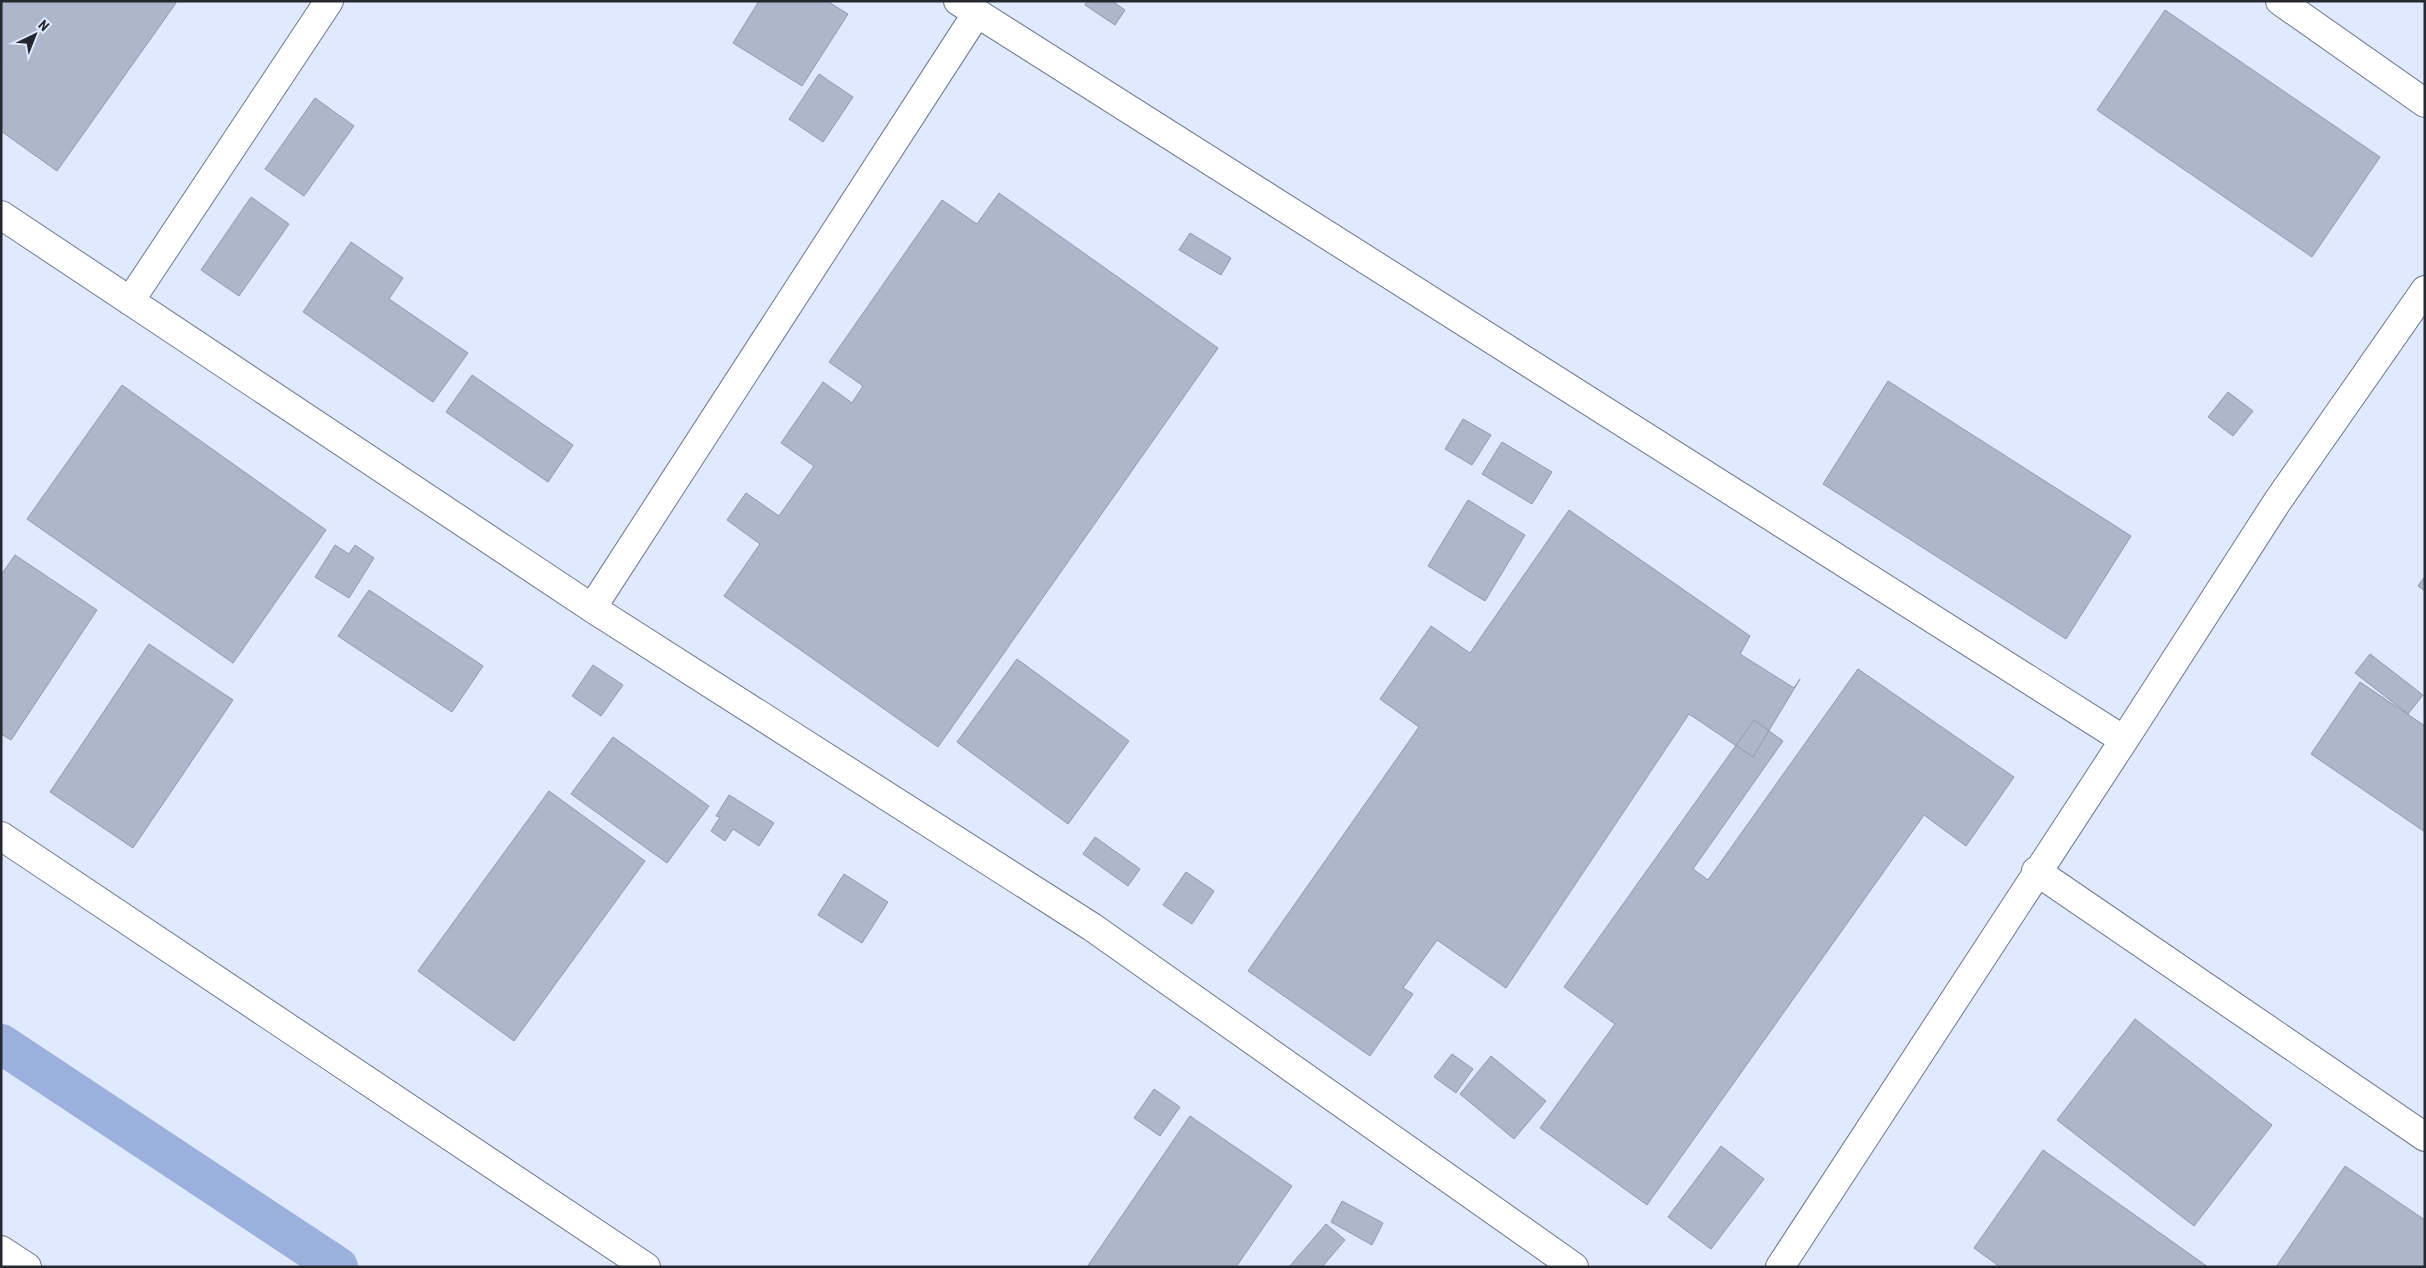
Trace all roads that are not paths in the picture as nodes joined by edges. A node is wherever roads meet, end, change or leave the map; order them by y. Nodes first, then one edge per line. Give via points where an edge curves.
1 (329, 1) edge
2 (2280, 1) edge
3 (967, 7) edge
4 (2425, 103) edge
5 (1, 215) edge
6 (2425, 290) edge
7 (130, 301) junction
8 (592, 608) junction
9 (2124, 740) junction
10 (1, 836) edge
11 (2036, 871) junction
12 (2425, 1137) edge
13 (1, 1250) edge
14 (27, 1267) edge
15 (646, 1267) edge
16 (1574, 1267) edge
17 (1780, 1267) edge

1 - 7 street
2 - 4 street
3 - 8 street
3 - 9 street
5 - 7 street
6 - 9 street via 2277,502
7 - 8 street
8 - 16 street via 1092,927
9 - 11 street
10 - 15 street
11 - 12 street
11 - 17 street
13 - 14 street

